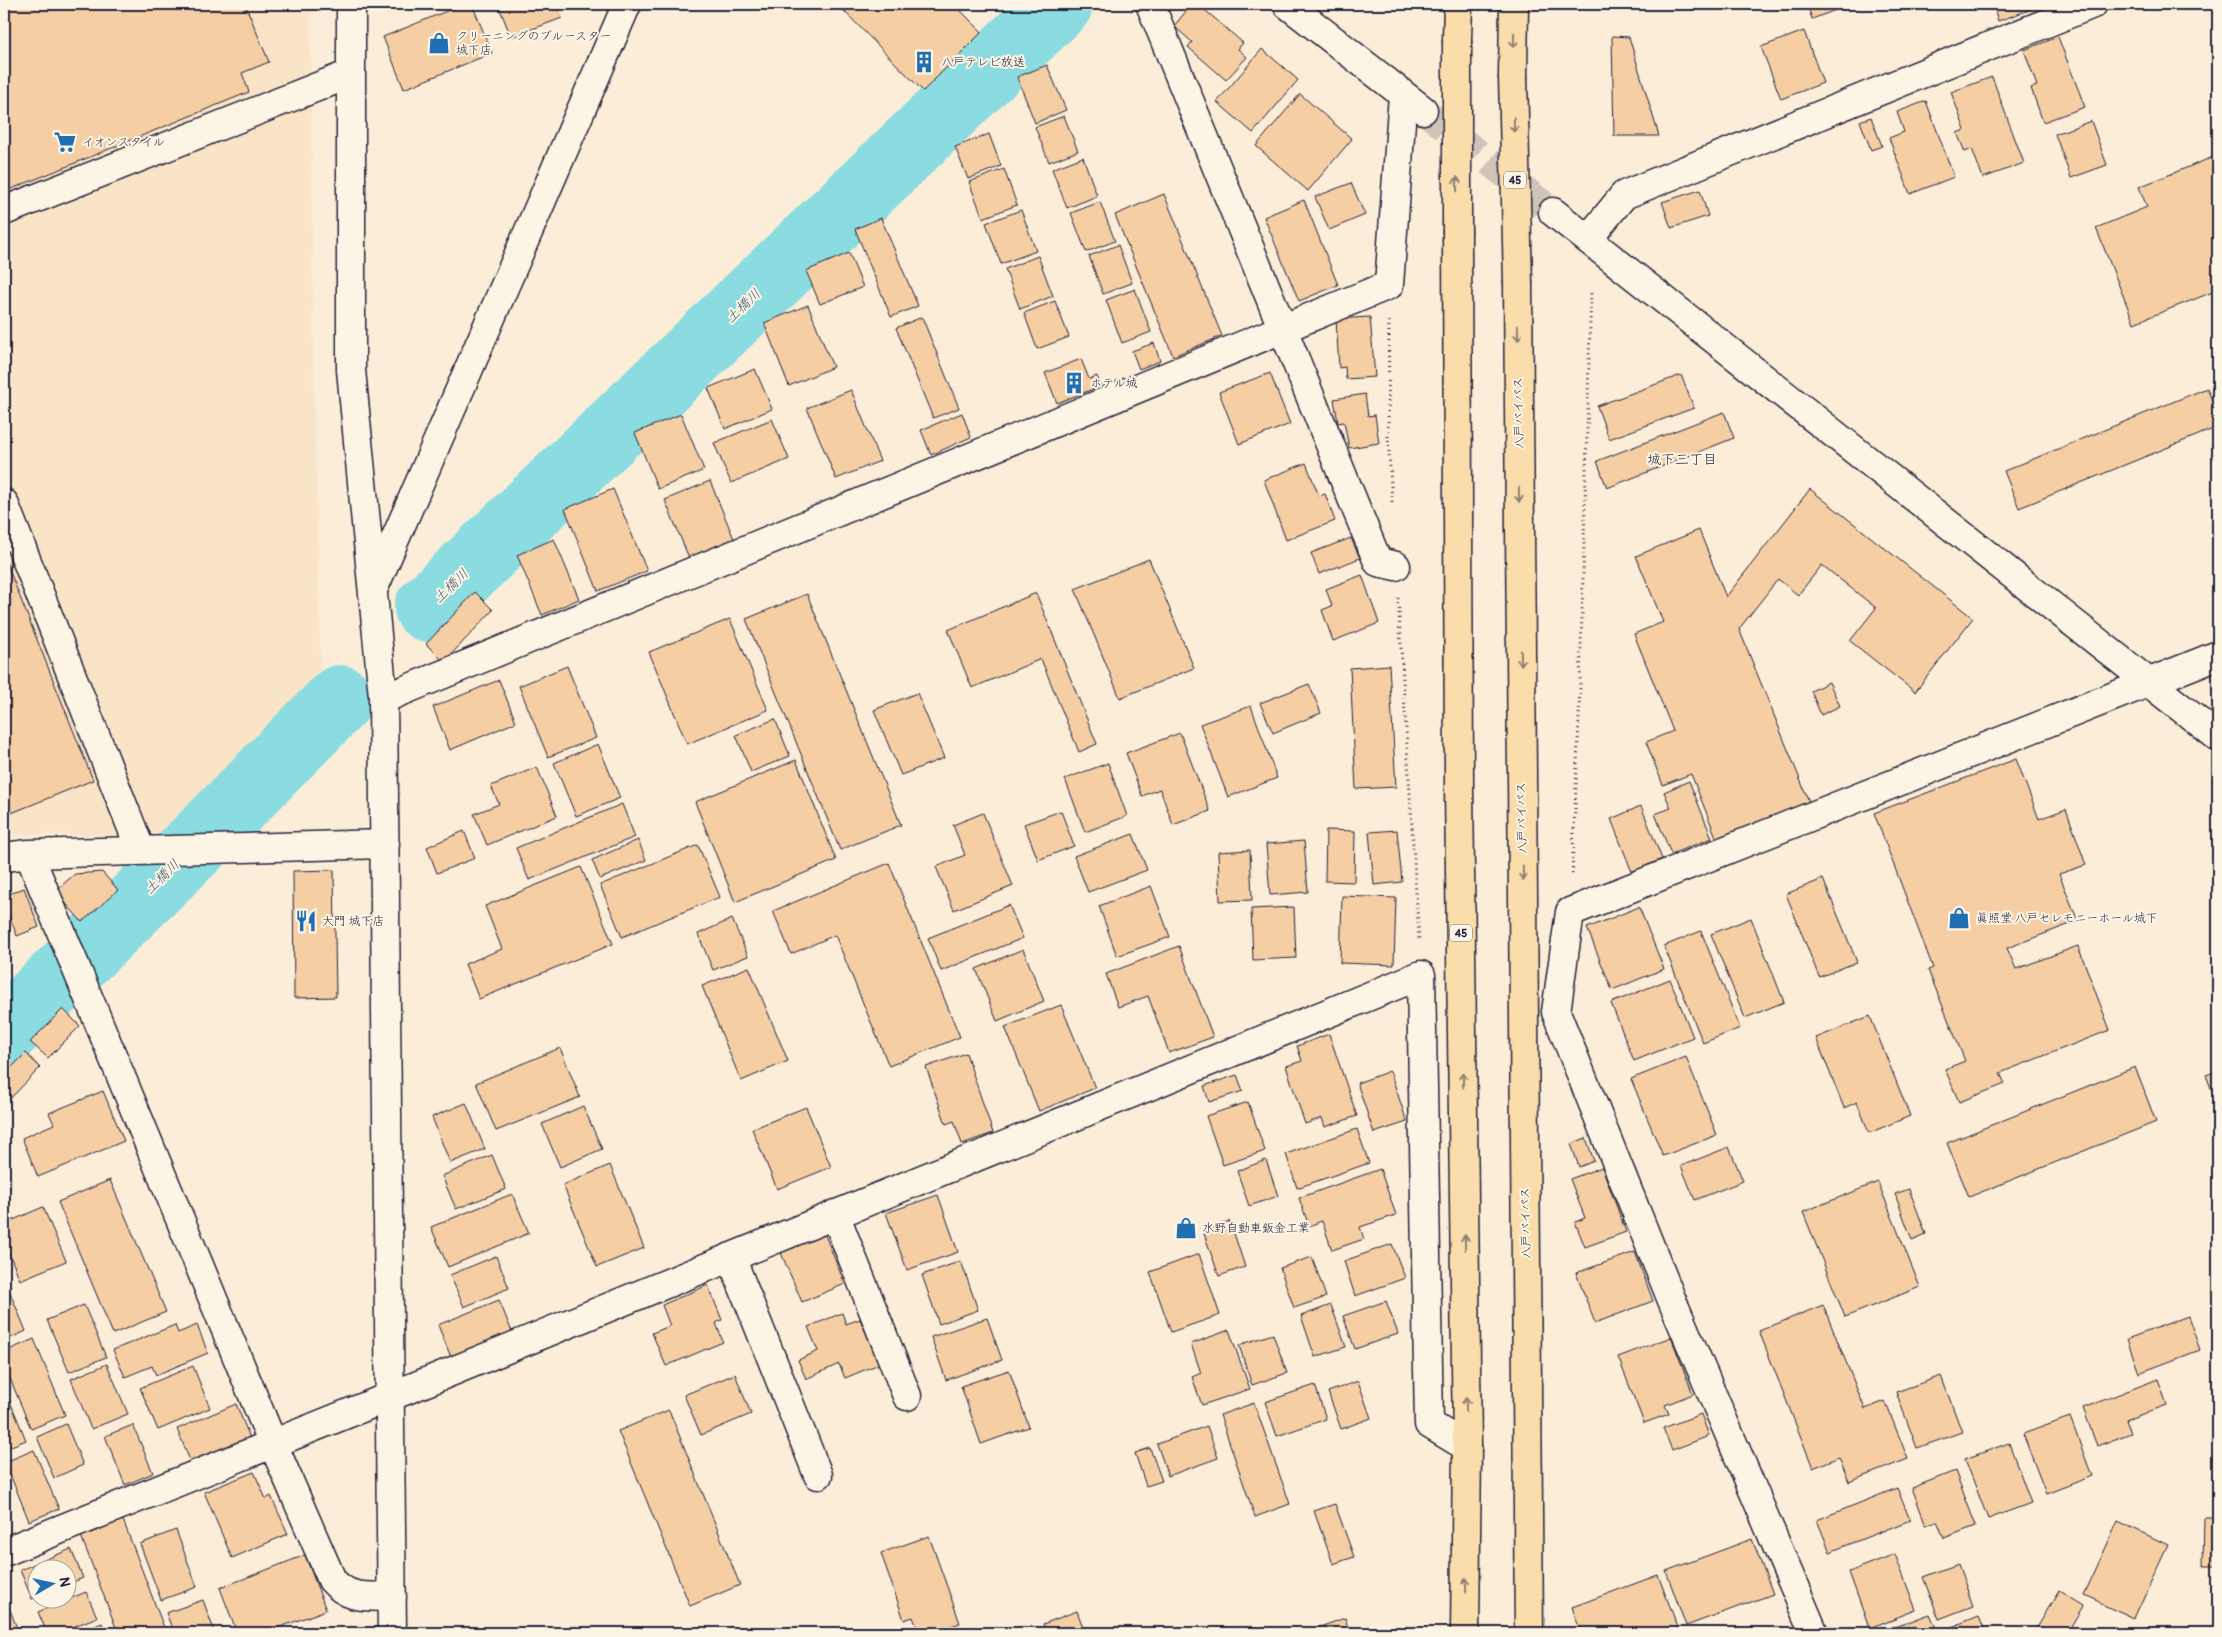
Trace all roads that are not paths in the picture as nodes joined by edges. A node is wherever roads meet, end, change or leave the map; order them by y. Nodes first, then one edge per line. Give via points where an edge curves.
1 (351, 4) edge
2 (627, 4) edge
3 (1150, 4) edge
4 (1287, 4) edge
5 (1458, 4) edge
6 (1514, 4) edge
7 (2092, 4) edge
8 (350, 74) junction
9 (4, 211) edge
10 (1553, 212) tunnel mouth
11 (1588, 239) junction
12 (1284, 328) junction
13 (4, 504) edge
14 (1396, 566) road end
15 (372, 593) junction
16 (2218, 655) edge
17 (2150, 683) junction
18 (383, 697) junction
19 (2218, 737) edge
20 (385, 844) junction
21 (141, 851) junction
22 (16, 855) edge
23 (835, 1214) junction
24 (731, 1258) junction
25 (391, 1396) junction
26 (906, 1396) dead end
27 (273, 1444) junction
28 (1467, 1447) junction
29 (818, 1475) dead end
30 (4, 1552) edge
31 (392, 1597) junction
32 (392, 1633) edge
33 (1465, 1633) edge
34 (1529, 1633) edge
35 (1814, 1633) edge

1 - 8 street
2 - 15 street
3 - 12 street
4 - 12 street via 1413,102 1389,285
28 -> 5 highway, 45, bridge via 1459,778
6 -> 34 highway, 八戸バイパス / 45, bridge
7 - 11 street via 1624,195
8 - 9 street
8 - 15 street via 352,370
10 - 11 street
11 - 17 street
12 - 14 street via 1378,562
12 - 18 street
13 - 21 street
15 - 18 street
16 - 17 street
17 - 19 street
17 - 35 street via 1570,912 1556,1012 1671,1298
18 - 20 street
20 - 21 street
20 - 25 street
21 - 22 street
22 - 27 street via 74,963
23 - 24 street
23 - 26 street
23 - 28 street via 1421,975 1429,1424
24 - 25 street
24 - 29 street
25 - 27 street
25 - 31 street
27 - 30 street
27 - 31 street via 332,1580 342,1591 357,1596
33 -> 28 highway, 45
31 - 32 street

